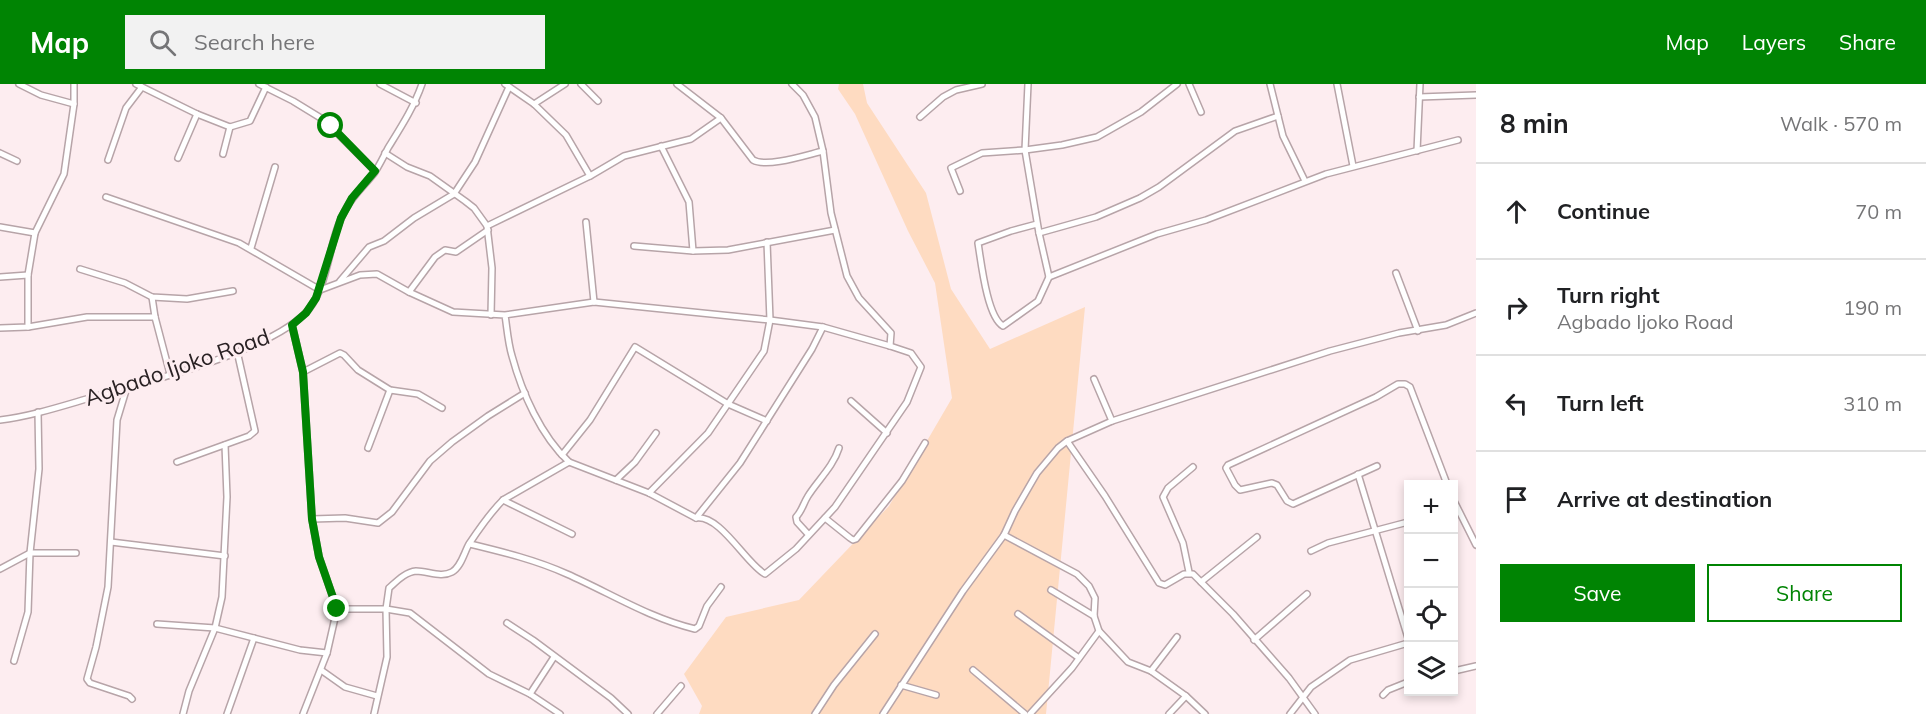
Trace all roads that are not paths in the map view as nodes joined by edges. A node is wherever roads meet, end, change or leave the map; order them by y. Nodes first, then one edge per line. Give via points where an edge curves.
1 (19, 84) edge
2 (74, 84) edge
3 (259, 84) edge
4 (380, 84) edge
5 (422, 84) edge
6 (566, 84) edge
7 (581, 84) edge
8 (677, 84) edge
9 (792, 84) edge
10 (982, 84) edge
11 (1028, 84) edge
12 (1177, 84) edge
13 (1189, 84) edge
14 (1270, 84) edge
15 (1337, 84) edge
16 (1420, 84) edge
17 (507, 85) edge
18 (139, 86) edge
19 (266, 87) junction
20 (1476, 95) edge
21 (1419, 97) junction
22 (598, 101) dead end
23 (416, 103) junction
24 (74, 104) junction
25 (534, 104) junction
26 (1201, 112) dead end
27 (197, 114) junction
28 (1278, 116) junction
29 (920, 117) dead end
30 (721, 118) junction
31 (231, 127) junction
32 (1458, 140) dead end
33 (661, 146) junction
34 (1025, 150) junction
35 (823, 151) junction
36 (1417, 151) junction
37 (0, 153) edge
38 (385, 153) junction
39 (223, 154) dead end
40 (178, 158) dead end
41 (108, 160) dead end
42 (17, 162) dead end
43 (1353, 166) junction
44 (275, 167) dead end
45 (375, 171) junction
46 (590, 176) junction
47 (1305, 181) junction
48 (960, 191) dead end
49 (454, 194) junction
50 (106, 197) dead end
51 (586, 222) dead end
52 (1037, 224) junction
53 (0, 227) edge
54 (487, 228) junction
55 (835, 230) junction
56 (1039, 232) junction
57 (35, 233) junction
58 (767, 242) junction
59 (634, 246) dead end
60 (251, 248) junction
61 (693, 251) junction
62 (80, 268) dead end
63 (1396, 273) dead end
64 (28, 275) junction
65 (0, 277) edge
66 (1049, 277) junction
67 (339, 283) junction
68 (320, 290) junction
69 (233, 291) dead end
70 (409, 292) junction
71 (152, 297) junction
72 (594, 302) junction
73 (1476, 313) edge
74 (491, 315) junction
75 (505, 315) junction
76 (154, 317) junction
77 (770, 320) junction
78 (292, 325) junction
79 (28, 327) junction
80 (823, 327) junction
81 (0, 328) edge
82 (1418, 331) junction
83 (890, 345) junction
84 (237, 351) junction
85 (303, 372) junction
86 (170, 374) junction
87 (1094, 379) dead end
88 (127, 387) junction
89 (390, 390) junction
90 (525, 393) junction
91 (851, 401) dead end
92 (728, 404) junction
93 (442, 408) dead end
94 (38, 412) junction
95 (0, 420) edge
96 (767, 420) junction
97 (1112, 422) junction
98 (656, 433) dead end
99 (887, 433) junction
100 (1067, 441) junction
101 (925, 443) dead end
102 (225, 445) junction
103 (368, 448) dead end
104 (839, 448) dead end
105 (562, 455) junction
106 (177, 462) dead end
107 (569, 462) junction
108 (1377, 466) dead end
109 (1193, 467) dead end
110 (1358, 474) junction
111 (616, 480) junction
112 (1445, 480) edge
113 (649, 493) junction
114 (503, 500) junction
115 (1458, 516) edge
116 (696, 518) junction
117 (825, 518) junction
118 (312, 519) junction
119 (1404, 523) edge
120 (1376, 530) junction
121 (573, 534) dead end
122 (808, 534) junction
123 (1004, 534) junction
124 (1257, 537) dead end
125 (111, 542) junction
126 (470, 544) junction
127 (1476, 545) edge
128 (1311, 551) dead end
129 (30, 553) junction
130 (76, 553) dead end
131 (225, 556) junction
132 (0, 569) edge
133 (1189, 572) junction
134 (1201, 582) junction
135 (721, 587) dead end
136 (1051, 590) dead end
137 (1307, 594) dead end
138 (337, 609) junction
139 (386, 609) junction
140 (1018, 614) dead end
141 (1094, 616) junction
142 (507, 623) dead end
143 (157, 624) dead end
144 (1404, 624) edge
145 (215, 628) junction
146 (1099, 631) junction
147 (875, 633) dead end
148 (1177, 637) dead end
149 (254, 638) junction
150 (1254, 640) junction
151 (1404, 644) edge
152 (327, 652) junction
153 (554, 657) junction
154 (1079, 658) junction
155 (14, 661) dead end
156 (1476, 666) edge
157 (321, 670) junction
158 (973, 670) dead end
159 (1151, 670) junction
160 (1458, 670) edge
161 (1404, 684) edge
162 (901, 685) junction
163 (681, 686) dead end
164 (530, 694) junction
165 (936, 695) dead end
166 (1383, 695) dead end
167 (377, 696) junction
168 (1186, 696) junction
169 (1303, 698) junction
170 (132, 699) dead end
171 (183, 714) edge
172 (226, 714) edge
173 (303, 714) edge
174 (374, 714) edge
175 (560, 714) edge
176 (628, 714) edge
177 (657, 714) edge
178 (815, 714) edge
179 (883, 714) edge
180 (1025, 714) edge
181 (1029, 714) edge
182 (1169, 714) edge
183 (1205, 714) edge
184 (1290, 714) edge
185 (1315, 714) edge

1 - 24 street
2 - 24 street
3 - 19 street
4 - 23 street
5 - 23 street, Agbado Ijoko Road
6 - 25 street
7 - 22 street
8 - 30 street
9 - 35 street via 815,117
10 - 29 street via 956,90
11 - 34 street
12 - 34 street via 1141,112 1097,136 1082,142
13 - 26 street
14 - 28 street
15 - 43 street
16 - 21 street
17 - 25 street
17 - 49 street via 475,162
18 - 27 street
18 - 41 street via 126,108
19 - 31 street via 250,121
19 - 45 street via 324,120
20 - 21 street
21 - 36 street
23 - 38 street, Agbado Ijoko Road
24 - 57 street via 64,174
25 - 46 street via 566,135
27 - 31 street
27 - 40 street
28 - 47 street via 1282,136
28 - 56 street via 1235,131 1140,198 1096,217
30 - 33 street via 691,139
30 - 35 street via 758,163
31 - 39 street
32 - 36 street
33 - 46 street via 624,156
33 - 61 street via 689,202
34 - 48 street via 982,153 951,168
34 - 52 street
35 - 55 street
36 - 43 street
37 - 42 street
38 - 45 street, Agbado Ijoko Road
38 - 49 street via 407,168 430,176
43 - 47 street
44 - 60 street
45 - 68 street, Agbado Ijoko Road via 341,218
46 - 54 street
47 - 66 street
49 - 54 street via 474,208
49 - 67 street via 369,247
50 - 60 street
51 - 72 street
52 - 56 street
52 - 66 street via 978,243 996,321 1003,326 1038,301
53 - 57 street
54 - 70 street via 456,252 445,250 435,257
54 - 74 street via 492,268
55 - 58 street
55 - 83 street via 850,284 891,333
56 - 66 street
57 - 64 street
58 - 61 street via 728,250
58 - 77 street
59 - 61 street
60 - 68 street
62 - 71 street
63 - 82 street
64 - 65 street
64 - 79 street
67 - 68 street
67 - 70 street via 377,274
68 - 78 street, Agbado Ijoko Road
69 - 71 street via 187,299
70 - 74 street via 453,312
71 - 76 street
72 - 75 street
72 - 77 street
73 - 82 street
74 - 75 street
75 - 90 street via 512,356
76 - 79 street via 87,317
76 - 86 street
77 - 80 street
77 - 92 street via 764,351
78 - 84 street, Agbado Ijoko Road
78 - 85 street
79 - 81 street
80 - 83 street
80 - 96 street
82 - 97 street via 1361,341
83 - 99 street via 911,353 921,367 907,402
84 - 86 street, Agbado Ijoko Road
84 - 102 street via 255,431
85 - 89 street via 340,353
85 - 118 street
86 - 88 street, Agbado Ijoko Road
87 - 97 street
88 - 94 street, Agbado Ijoko Road
88 - 125 street via 117,420
89 - 93 street via 418,394
89 - 103 street
90 - 105 street
90 - 118 street via 430,461 397,506 378,523
91 - 99 street
92 - 96 street
92 - 105 street via 635,347 590,420
92 - 113 street via 700,443
94 - 95 street, Agbado Ijoko Road
94 - 129 street via 39,469
96 - 116 street via 736,469
97 - 100 street
98 - 111 street
99 - 117 street
100 - 123 street via 1037,473
100 - 133 street via 1160,582 1171,583
101 - 117 street via 902,481 856,539
102 - 106 street
102 - 131 street
104 - 122 street via 796,517
105 - 107 street
107 - 111 street
107 - 114 street
108 - 110 street
109 - 133 street via 1163,497 1183,543
110 - 112 street via 1293,504 1272,483 1240,490 1226,468 1405,384 1410,387
110 - 120 street
111 - 113 street
113 - 116 street
114 - 121 street
114 - 126 street
115 - 127 street
116 - 122 street via 710,521 765,574
117 - 122 street
118 - 138 street via 319,557
119 - 120 street
120 - 128 street
120 - 144 street
123 - 141 street via 1077,574 1095,598
123 - 162 street
124 - 134 street
125 - 131 street
125 - 170 street via 106,598 87,679
126 - 135 street via 521,556 566,573 650,615 695,629
126 - 139 street via 450,573 414,571 404,575 389,588
129 - 130 street
129 - 132 street
129 - 155 street via 27,612
131 - 145 street
133 - 134 street
134 - 150 street
136 - 141 street
137 - 150 street
138 - 139 street
138 - 152 street
139 - 164 street via 410,613 489,674
139 - 167 street via 387,657
140 - 154 street
141 - 146 street
142 - 153 street
143 - 145 street
145 - 149 street
145 - 171 street
146 - 154 street
146 - 159 street via 1128,662
147 - 178 street
148 - 159 street
149 - 152 street via 300,650
149 - 172 street
150 - 169 street
151 - 169 street via 1350,660 1311,687
152 - 157 street
153 - 164 street
153 - 176 street
154 - 181 street
156 - 160 street
157 - 167 street via 345,687
157 - 173 street
158 - 180 street
159 - 168 street
161 - 166 street
162 - 165 street
162 - 179 street
163 - 177 street
164 - 175 street
167 - 174 street
168 - 182 street
168 - 183 street
169 - 184 street
169 - 185 street

